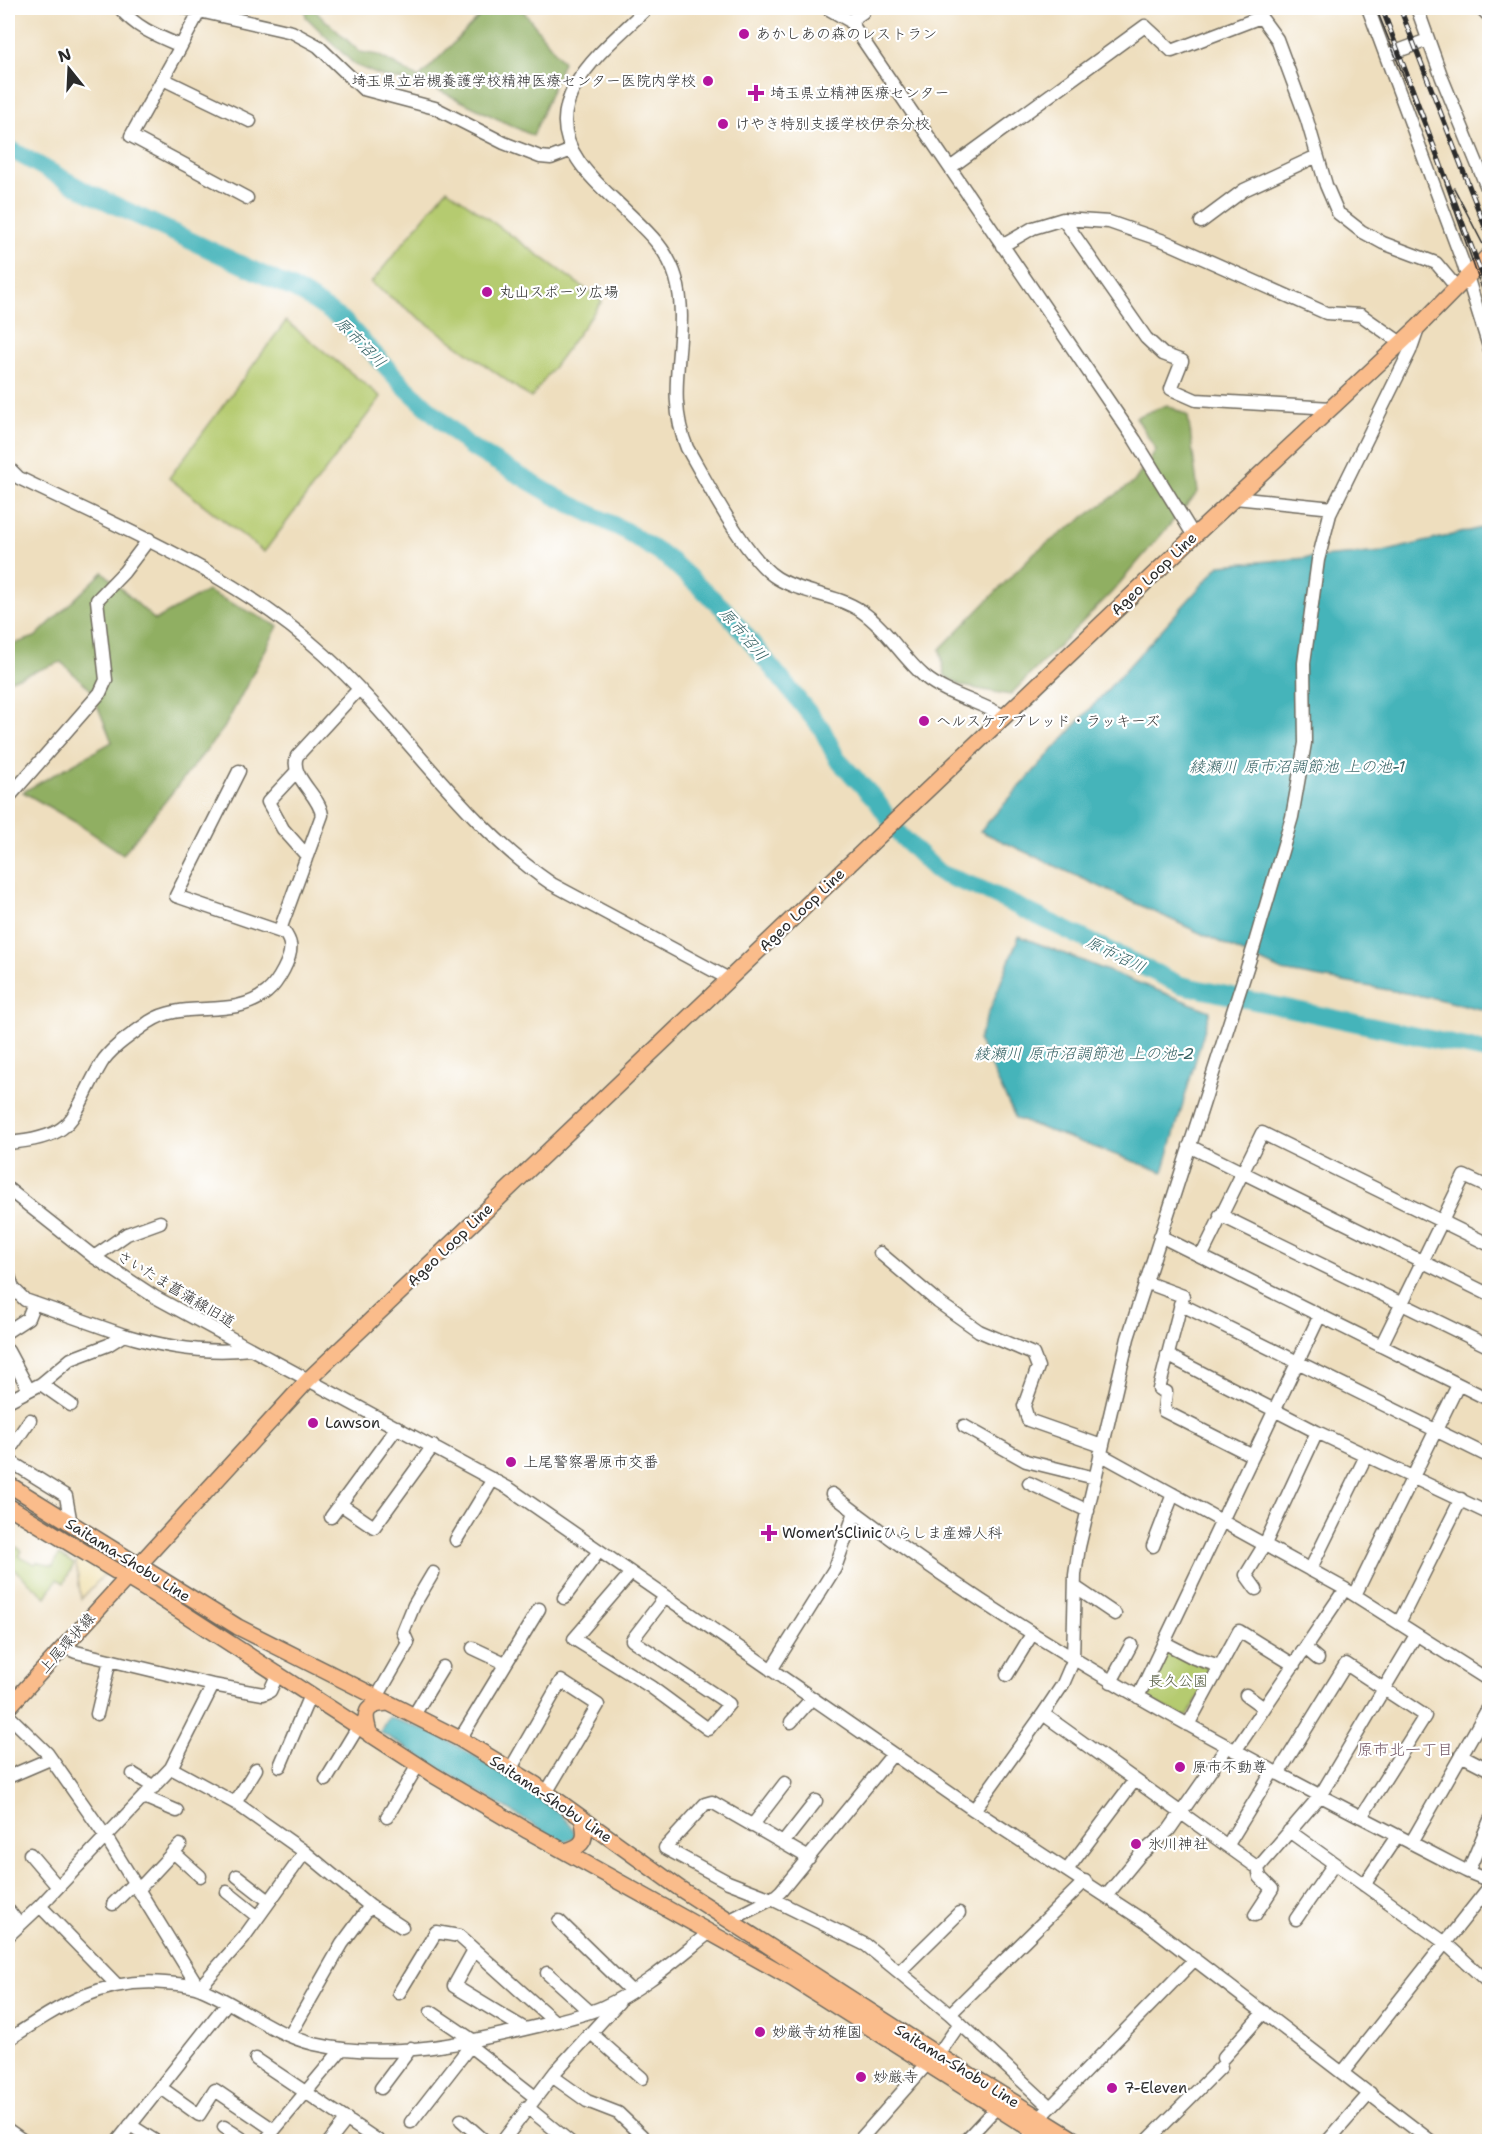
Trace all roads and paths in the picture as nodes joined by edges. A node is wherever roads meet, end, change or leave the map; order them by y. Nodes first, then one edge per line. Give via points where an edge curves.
1 (120, 8) edge
2 (186, 8) edge
3 (647, 8) edge
4 (827, 8) edge
5 (860, 8) edge
6 (1368, 8) edge
7 (1417, 8) edge
8 (1481, 8) edge
9 (199, 12) junction
10 (1257, 12) edge
11 (1490, 17) edge
12 (850, 21) junction
13 (1428, 40) junction
14 (181, 46) junction
15 (1386, 55) junction
16 (162, 79) junction
17 (250, 121) dead end
18 (572, 150) junction
19 (1317, 156) junction
20 (950, 168) junction
21 (1490, 195) edge
22 (247, 198) dead end
23 (1062, 219) junction
24 (1201, 222) dead end
25 (1002, 246) junction
26 (1490, 254) edge
27 (1462, 284) junction
28 (1418, 327) junction
29 (1401, 343) junction
30 (1490, 350) edge
31 (1332, 408) junction
32 (8, 467) edge
33 (1235, 498) junction
34 (1333, 508) junction
35 (1194, 536) junction
36 (149, 539) junction
37 (358, 690) junction
38 (1005, 717) junction
39 (239, 771) dead end
40 (296, 772) junction
41 (8, 798) edge
42 (308, 856) junction
43 (284, 933) junction
44 (729, 979) junction
45 (8, 1143) edge
46 (1189, 1146) junction
47 (1240, 1172) junction
48 (1490, 1188) edge
49 (8, 1189) edge
50 (1220, 1215) junction
51 (1442, 1221) junction
52 (160, 1222) dead end
53 (1160, 1236) junction
54 (1490, 1245) edge
55 (880, 1253) dead end
56 (1202, 1255) junction
57 (94, 1257) junction
58 (1421, 1263) junction
59 (8, 1273) edge
60 (1145, 1282) junction
61 (1490, 1295) edge
62 (34, 1303) junction
63 (1180, 1304) junction
64 (1401, 1304) junction
65 (1320, 1315) junction
66 (8, 1331) edge
67 (124, 1335) junction
68 (1381, 1346) junction
69 (1490, 1347) edge
70 (251, 1349) junction
71 (8, 1351) edge
72 (1167, 1355) junction
73 (1298, 1362) junction
74 (309, 1379) junction
75 (41, 1384) junction
76 (1458, 1385) junction
77 (29, 1390) junction
78 (1490, 1400) edge
79 (8, 1401) edge
80 (71, 1405) dead end
81 (1275, 1410) junction
82 (30, 1419) dead end
83 (964, 1426) dead end
84 (397, 1427) junction
85 (1437, 1431) junction
86 (1317, 1432) junction
87 (433, 1446) junction
88 (1101, 1450) junction
89 (8, 1452) edge
90 (1253, 1455) junction
91 (1366, 1456) junction
92 (1490, 1457) edge
93 (8, 1460) edge
94 (1095, 1478) junction
95 (1414, 1478) junction
96 (493, 1479) junction
97 (1029, 1483) dead end
98 (8, 1484) edge
99 (832, 1494) dead end
100 (1173, 1494) junction
101 (1461, 1499) junction
102 (340, 1504) junction
103 (8, 1506) edge
104 (1088, 1511) junction
105 (855, 1512) junction
106 (1490, 1514) edge
107 (331, 1517) dead end
108 (1223, 1520) junction
109 (71, 1524) junction
110 (456, 1540) dead end
111 (1265, 1544) junction
112 (1153, 1546) dead end
113 (599, 1551) junction
114 (140, 1564) junction
115 (1310, 1570) junction
116 (433, 1573) dead end
117 (631, 1573) junction
118 (127, 1578) junction
119 (1075, 1587) junction
120 (1256, 1589) dead end
121 (1350, 1592) junction
122 (665, 1597) junction
123 (564, 1598) dead end
124 (539, 1609) dead end
125 (1115, 1614) dead end
126 (1399, 1623) junction
127 (1032, 1634) junction
128 (1416, 1635) junction
129 (1165, 1643) junction
130 (1131, 1645) dead end
131 (64, 1647) junction
132 (473, 1648) dead end
133 (1305, 1648) junction
134 (1318, 1659) dead end
135 (111, 1660) junction
136 (1073, 1661) junction
137 (506, 1664) junction
138 (1294, 1665) junction
139 (1220, 1666) junction
140 (443, 1667) dead end
141 (771, 1670) junction
142 (278, 1673) junction
143 (1007, 1675) dead end
144 (1490, 1681) edge
145 (1111, 1682) junction
146 (213, 1685) junction
147 (1385, 1688) junction
148 (310, 1695) junction
149 (1246, 1695) dead end
150 (1138, 1697) junction
151 (812, 1698) junction
152 (382, 1700) junction
153 (1490, 1705) edge
154 (8, 1708) edge
155 (1264, 1708) junction
156 (97, 1714) dead end
157 (1043, 1714) junction
158 (8, 1715) edge
159 (414, 1715) junction
160 (791, 1722) dead end
161 (1188, 1725) junction
162 (364, 1731) junction
163 (460, 1739) junction
164 (1231, 1749) junction
165 (892, 1754) junction
166 (1461, 1755) junction
167 (51, 1759) junction
168 (418, 1765) junction
169 (280, 1766) dead end
170 (171, 1768) junction
171 (256, 1769) dead end
172 (510, 1770) junction
173 (1490, 1770) edge
174 (1275, 1772) junction
175 (132, 1774) dead end
176 (8, 1777) edge
177 (326, 1780) dead end
178 (1134, 1780) junction
179 (785, 1783) dead end
180 (154, 1787) junction
181 (546, 1793) junction
182 (1320, 1796) junction
183 (144, 1797) junction
184 (816, 1801) dead end
185 (235, 1803) junction
186 (974, 1810) junction
187 (177, 1811) dead end
188 (1180, 1814) junction
189 (387, 1817) dead end
190 (1361, 1817) junction
191 (582, 1818) junction
192 (1490, 1820) edge
193 (752, 1826) junction
194 (1289, 1831) junction
195 (1397, 1836) junction
196 (106, 1837) junction
197 (783, 1843) junction
198 (1411, 1843) junction
199 (1227, 1846) junction
200 (565, 1851) junction
201 (305, 1852) junction
202 (30, 1854) dead end
203 (809, 1858) junction
204 (1334, 1864) junction
205 (1258, 1868) junction
206 (1067, 1870) junction
207 (1468, 1872) junction
208 (200, 1876) dead end
209 (237, 1876) dead end
210 (1085, 1881) junction
211 (1490, 1881) edge
212 (1364, 1885) junction
213 (136, 1886) junction
214 (1490, 1886) edge
215 (58, 1887) junction
216 (227, 1892) dead end
217 (1107, 1895) junction
218 (772, 1899) junction
219 (269, 1901) junction
220 (113, 1904) dead end
221 (40, 1906) junction
222 (370, 1906) junction
223 (8, 1910) edge
224 (959, 1913) dead end
225 (1255, 1915) dead end
226 (258, 1917) junction
227 (730, 1920) junction
228 (1296, 1920) dead end
229 (559, 1921) dead end
230 (19, 1924) junction
231 (402, 1928) dead end
232 (710, 1932) junction
233 (8, 1936) edge
234 (1444, 1942) junction
235 (474, 1950) junction
236 (1195, 1959) junction
237 (900, 1971) junction
238 (547, 1973) dead end
239 (1488, 1979) edge
240 (116, 1984) junction
241 (199, 1988) junction
242 (399, 1993) dead end
243 (629, 1993) junction
244 (227, 2003) junction
245 (589, 2011) junction
246 (431, 2012) dead end
247 (1264, 2012) junction
248 (950, 2014) junction
249 (554, 2021) junction
250 (960, 2023) junction
251 (525, 2029) junction
252 (591, 2033) junction
253 (290, 2035) junction
254 (8, 2040) edge
255 (472, 2044) junction
256 (411, 2048) junction
257 (342, 2049) junction
258 (256, 2059) dead end
259 (932, 2060) junction
260 (1342, 2072) junction
261 (552, 2076) junction
262 (642, 2078) dead end
263 (160, 2087) junction
264 (381, 2088) dead end
265 (306, 2092) junction
266 (1370, 2093) junction
267 (531, 2102) junction
268 (996, 2108) junction
269 (347, 2119) junction
270 (461, 2120) dead end
271 (411, 2122) dead end
272 (130, 2124) junction
273 (1037, 2124) edge
274 (224, 2127) dead end
275 (8, 2130) edge
276 (274, 2130) junction
277 (25, 2142) edge
278 (117, 2142) edge
279 (156, 2142) edge
280 (247, 2142) edge
281 (264, 2142) edge
282 (328, 2142) edge
283 (380, 2142) edge
284 (486, 2142) edge
285 (502, 2142) edge
286 (570, 2142) edge
287 (638, 2142) edge
288 (858, 2142) edge
289 (964, 2142) edge
290 (1051, 2142) edge
291 (1078, 2142) edge
292 (1146, 2142) edge
293 (1327, 2142) edge
294 (1432, 2142) edge

1 - 14 street via 130,21
2 - 9 street
3 - 18 street via 581,74 572,89 565,120
4 - 12 street
5 - 12 street via 863,12
6 - 15 street
7 - 13 street
8 - 11 street
9 - 14 street
9 - 18 street via 292,32 318,46 363,89 435,108 540,157 551,158
10 - 19 street via 1277,39
10 - 20 street via 1172,51 1146,26
12 - 20 street
13 - 15 street
13 - 21 street
14 - 16 street
15 - 27 street via 1463,263
16 - 17 street
16 - 22 street via 131,136
18 - 38 street via 587,172 651,236 670,263 680,295 675,394 681,433 754,556 778,579 853,606 867,615 925,677
19 - 24 street via 1244,190
19 - 27 street via 1338,213 1383,243 1436,262
20 - 25 street
23 - 25 street via 1033,228
23 - 29 street via 1109,222 1164,241 1326,312 1360,315
23 - 31 street via 1146,338 1163,354 1182,361 1171,389 1196,400
25 - 35 street via 1136,440
26 - 27 main road, Ageo Loop Line
27 - 28 main road, Ageo Loop Line
27 - 30 street
28 - 29 main road, Ageo Loop Line
28 - 34 street
29 - 31 main road, Ageo Loop Line
31 - 33 main road, Ageo Loop Line
32 - 36 street via 20,478
33 - 34 street
33 - 35 main road, Ageo Loop Line
34 - 46 street via 1318,560 1304,663 1305,743 1292,817
35 - 38 main road, Ageo Loop Line
36 - 37 street via 266,606 328,658
36 - 41 street via 97,600 106,680 100,693
37 - 40 street via 297,756
37 - 44 street via 425,759 491,836 528,868
38 - 44 main road, Ageo Loop Line
39 - 43 street via 176,896
40 - 42 street via 321,804 322,815
40 - 42 street via 268,802 283,829
42 - 43 street via 281,927
43 - 45 street via 290,953 267,992 239,1008 164,1013 101,1063 80,1109 62,1130 48,1137
44 - 74 main road, Ageo Loop Line
46 - 47 street
46 - 53 street
47 - 50 street
47 - 51 street via 1262,1133
47 - 58 street
48 - 51 street via 1464,1176
49 - 57 street, さいたま菖蒲線旧道
50 - 56 street
50 - 64 street
51 - 54 street
51 - 58 street
52 - 57 street via 127,1234
53 - 56 street
53 - 60 street
55 - 88 street via 979,1331 1033,1354 1038,1367 1024,1406 1028,1420
56 - 65 street
57 - 70 street, さいたま菖蒲線旧道 via 155,1297
58 - 61 street
58 - 64 street
59 - 62 street via 13,1288
60 - 63 street via 1183,1296
60 - 88 street
62 - 66 street via 28,1318
62 - 67 street
63 - 72 street
63 - 73 street
64 - 68 street
64 - 69 street
65 - 68 street
65 - 73 street
67 - 70 street via 155,1345
67 - 75 street via 71,1359
68 - 76 street
70 - 74 street, さいたま菖蒲線旧道
71 - 77 street
72 - 81 street
72 - 90 street via 1159,1389 1166,1392 1164,1411
73 - 81 street
73 - 85 street
74 - 84 street, さいたま菖蒲線旧道
74 - 114 main road, Ageo Loop Line
75 - 77 street
75 - 80 street
76 - 78 street
76 - 85 street
77 - 79 street
81 - 86 street
81 - 90 street
82 - 89 street
83 - 94 street via 1026,1461
84 - 87 street, さいたま菖蒲線旧道
84 - 102 street
85 - 92 street
85 - 95 street
86 - 91 street
86 - 111 street
87 - 96 street, さいたま菖蒲線旧道
87 - 102 street via 374,1527
88 - 94 street
88 - 100 street
90 - 108 street
91 - 95 street
91 - 115 street
93 - 109 street via 66,1496
94 - 104 street
95 - 101 street
95 - 121 street
96 - 110 street
96 - 113 street, さいたま菖蒲線旧道
97 - 104 street
98 - 109 main road, Saitama-Shobu Line
99 - 105 street
100 - 108 street
100 - 112 street
101 - 106 street
101 - 126 street
102 - 107 street
103 - 118 main road, Saitama-Shobu Line
104 - 119 street via 1078,1547
105 - 127 street
105 - 141 street via 835,1568
108 - 111 street
108 - 129 street
109 - 114 main road, Saitama-Shobu Line
111 - 115 street
111 - 120 street via 1245,1575
113 - 117 street, さいたま菖蒲線旧道
113 - 123 street
114 - 118 main road, Ageo Loop Line
114 - 152 main road, Saitama-Shobu Line via 238,1627
115 - 121 street
116 - 152 street via 403,1632 408,1643
117 - 122 street, さいたま菖蒲線旧道
117 - 122 street via 574,1639 651,1687 708,1729 729,1704 632,1640
118 - 131 main road, 上尾環状線
118 - 142 main road, Saitama-Shobu Line
119 - 125 street
119 - 136 street
121 - 126 street
121 - 133 street
122 - 141 street, さいたま菖蒲線旧道
124 - 137 street
126 - 128 street
127 - 136 street
127 - 143 street
128 - 144 street
128 - 147 street
129 - 139 street
129 - 150 street
130 - 145 street
131 - 135 street
131 - 154 main road, 上尾環状線
132 - 137 street
133 - 134 street
133 - 138 street
135 - 146 street
135 - 156 street
136 - 145 street
136 - 157 street
137 - 163 street
138 - 139 street via 1239,1631
138 - 155 street
139 - 161 street
140 - 159 street
141 - 151 street, さいたま菖蒲線旧道
142 - 146 street via 270,1690 263,1694
142 - 148 main road, Saitama-Shobu Line
145 - 150 street
146 - 170 street
147 - 174 street via 1346,1664
147 - 182 street
147 - 190 street via 1425,1716
148 - 162 main road, Saitama-Shobu Line
148 - 169 street
149 - 155 street
150 - 161 street
151 - 160 street
151 - 165 street, さいたま菖蒲線旧道
152 - 159 main road, Saitama-Shobu Line
152 - 162 main road via 370,1708
153 - 166 street
155 - 164 street
157 - 178 street
157 - 186 street
158 - 167 street
159 - 163 main road, Saitama-Shobu Line
161 - 164 street
162 - 168 main road, Saitama-Shobu Line
162 - 177 street
163 - 172 main road, Saitama-Shobu Line
164 - 174 street
164 - 188 street
165 - 186 street, さいたま菖蒲線旧道
165 - 203 street
166 - 173 street
166 - 198 street
167 - 176 street
167 - 196 street
168 - 189 street
168 - 200 main road, Saitama-Shobu Line
170 - 180 street
170 - 185 street
171 - 185 street
172 - 181 main road, Saitama-Shobu Line
172 - 181 street via 561,1681 598,1705
174 - 182 street
174 - 199 street
175 - 180 street
178 - 188 street
178 - 206 street
179 - 193 street
180 - 183 street
181 - 191 main road, Saitama-Shobu Line
182 - 190 street
182 - 194 street
183 - 187 street
183 - 196 street
184 - 197 street
185 - 201 street
186 - 206 street, さいたま菖蒲線旧道
188 - 199 street
188 - 217 street
190 - 195 street
191 - 200 main road via 586,1833 582,1842
191 - 227 main road, Saitama-Shobu Line
192 - 207 street
193 - 197 street
193 - 218 street via 712,1802 705,1804 665,1848 728,1882
194 - 204 street
194 - 205 street
195 - 198 street
195 - 212 street
196 - 213 street
196 - 215 street
197 - 203 street
198 - 207 street
199 - 205 street
200 - 232 main road, Saitama-Shobu Line
201 - 219 street
201 - 222 street
202 - 215 street
203 - 218 street
204 - 212 street
204 - 228 street
205 - 225 street via 1260,1877 1272,1889
206 - 210 street, さいたま菖蒲線旧道
207 - 211 street
208 - 213 street via 177,1849
209 - 219 street
210 - 217 street, さいたま菖蒲線旧道
210 - 248 street
212 - 234 street
213 - 220 street
213 - 241 street
214 - 234 street
215 - 221 street
216 - 226 street
217 - 236 street, さいたま菖蒲線旧道
218 - 227 street
218 - 237 street via 866,1945
219 - 226 street
221 - 230 street
221 - 240 street
222 - 231 street
222 - 253 street via 342,1944
223 - 230 street
224 - 237 street
226 - 241 street
227 - 259 main road, Saitama-Shobu Line
229 - 243 street
230 - 233 street
232 - 243 street
232 - 259 main road, Saitama-Shobu Line
234 - 239 street
234 - 260 street
235 - 242 street via 459,1936 436,1932
235 - 249 street
235 - 251 street via 454,1986
236 - 247 street, さいたま菖蒲線旧道
236 - 273 street
237 - 248 street
238 - 245 street
240 - 241 street via 149,1981
240 - 254 street via 56,2009
241 - 244 street
243 - 245 street
243 - 252 street
244 - 253 street
244 - 263 street
245 - 249 street
246 - 255 street
247 - 260 street, さいたま菖蒲線旧道
247 - 292 street via 1222,2063
248 - 250 street
249 - 251 street
250 - 259 street
250 - 273 street
251 - 255 street
252 - 261 street
252 - 262 street
253 - 257 street
255 - 256 street
255 - 267 street
255 - 271 street
256 - 257 street
256 - 264 street
257 - 265 street
258 - 265 street
259 - 268 main road, Saitama-Shobu Line
259 - 273 main road, Saitama-Shobu Line
259 - 288 street
260 - 266 street, さいたま菖蒲線旧道
261 - 267 street
261 - 287 street via 588,2101 618,2113 642,2136
263 - 272 street
263 - 276 street via 199,2115 215,2090
265 - 269 street
265 - 276 street
266 - 293 street
266 - 294 street, さいたま菖蒲線旧道
267 - 285 street
267 - 286 street
268 - 273 main road, Saitama-Shobu Line
268 - 289 street
269 - 282 street
269 - 283 street
270 - 284 street
272 - 278 street
272 - 279 street
273 - 290 main road, Saitama-Shobu Line
273 - 291 main road, Saitama-Shobu Line
274 - 280 street
275 - 277 street
276 - 281 street

